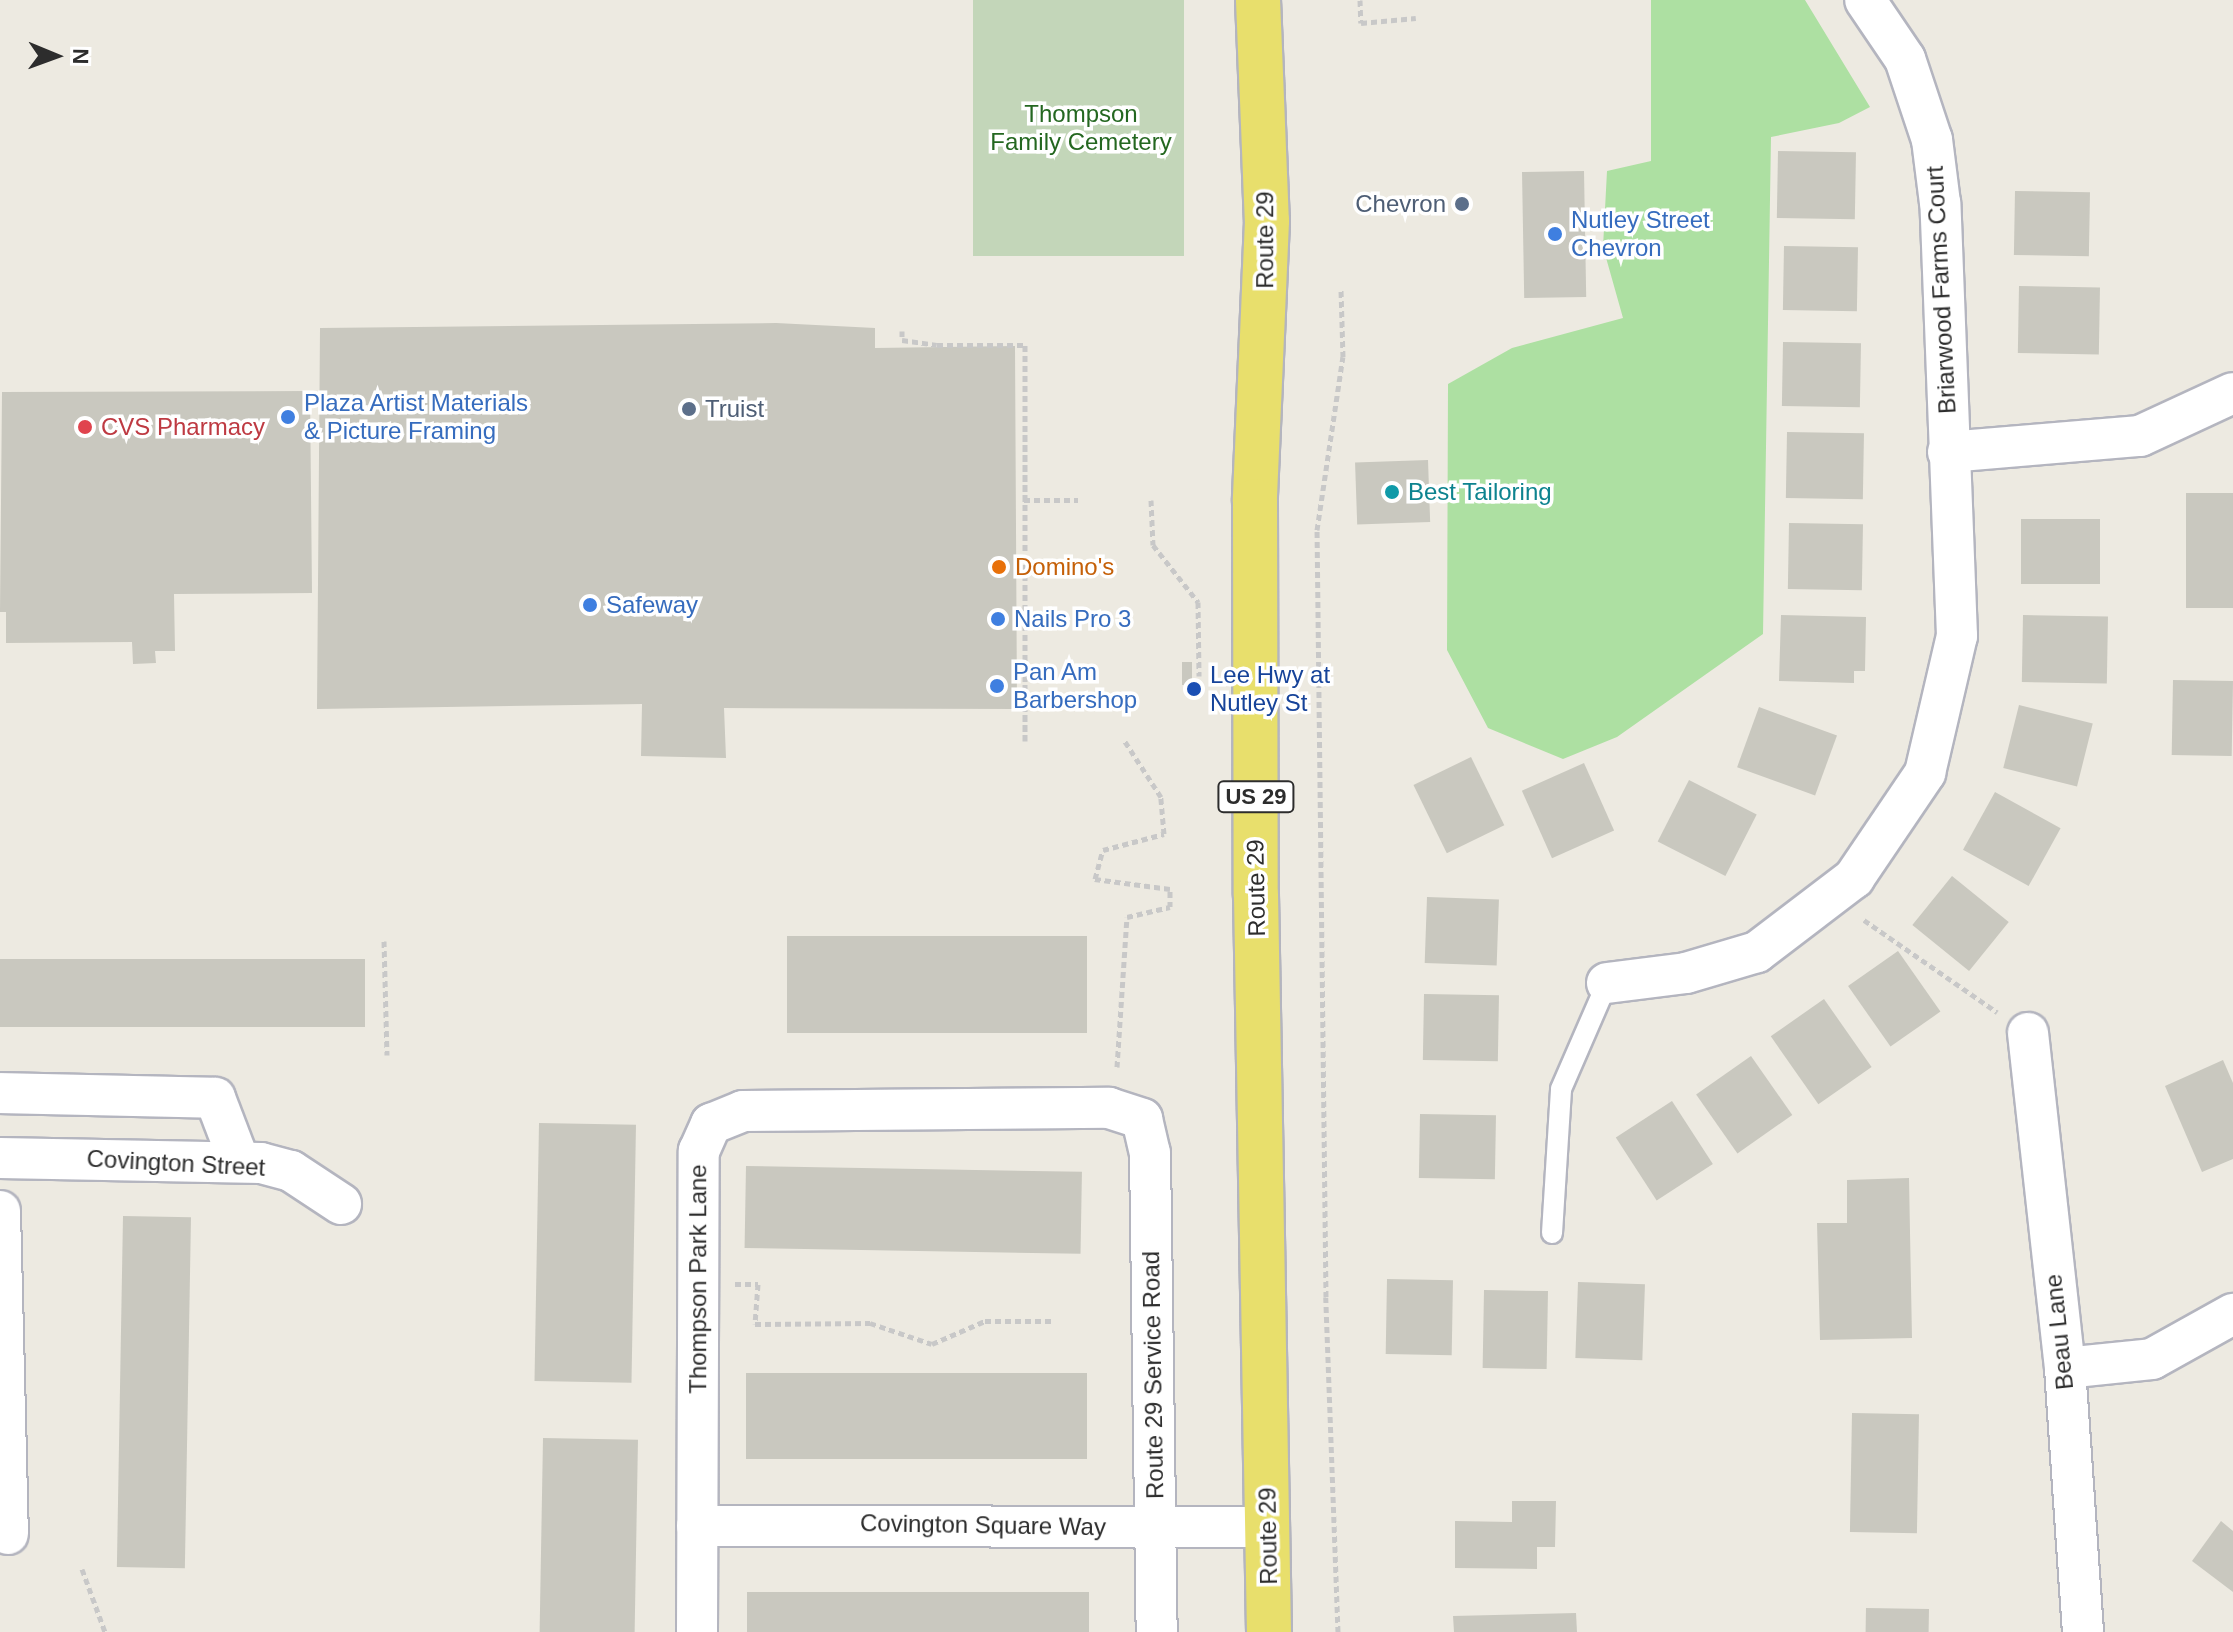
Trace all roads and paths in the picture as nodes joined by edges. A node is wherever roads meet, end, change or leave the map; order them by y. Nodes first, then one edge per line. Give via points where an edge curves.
1 (1258, 0) edge
2 (1360, 0) edge
3 (1865, 0) edge
4 (1416, 18) dead end
5 (1341, 290) dead end
6 (902, 331) dead end
7 (2233, 393) edge
8 (1948, 452) junction
9 (1024, 500) junction
10 (1078, 500) dead end
11 (1151, 500) dead end
12 (1199, 676) dead end
13 (1124, 740) dead end
14 (1025, 741) dead end
15 (1831, 896) junction
16 (384, 941) dead end
17 (1607, 983) joint
18 (2028, 1033) joint
19 (387, 1055) dead end
20 (1110, 1067) dead end
21 (0, 1093) edge
22 (1142, 1119) joint
23 (0, 1158) edge
24 (239, 1161) junction
25 (341, 1204) dead end
26 (0, 1211) edge
27 (1552, 1233) dead end
28 (698, 1284) junction
29 (2233, 1314) edge
30 (1053, 1321) dead end
31 (2065, 1368) junction
32 (697, 1526) junction
33 (1268, 1527) junction
34 (1155, 1528) junction
35 (8, 1534) dead end
36 (82, 1569) dead end
37 (105, 1632) edge
38 (697, 1632) edge
39 (1157, 1632) edge
40 (1269, 1632) edge
41 (1338, 1632) edge
42 (2083, 1632) edge

1 - 33 main road, Route 29 / US 29 via 1267,221 1255,501 1256,895
2 - 4 path via 1361,23
3 - 8 street, Briarwood Farms Court via 1905,59 1932,140
5 - 41 path via 1343,357 1327,438 1317,557
6 - 9 path via 902,340 937,345 1025,345
7 - 8 street via 2140,436
8 - 15 street, Briarwood Farms Court via 1957,636 1925,773 1854,878
9 - 10 path
9 - 14 path
11 - 12 path via 1153,545 1198,602
13 - 20 path via 1161,797 1164,834 1103,850 1095,879 1170,889 1170,907 1127,917 1121,1067
15 - 17 street, Briarwood Farms Court via 1757,952 1686,973
15 - 18 path
16 - 19 path
17 - 27 lane via 1561,1089
18 - 31 street, Beau Lane
21 - 24 street via 215,1098
22 - 28 street, Thompson Park Lane via 1109,1108 743,1111 711,1124 699,1151
22 - 34 street, Route 29 Service Road via 1150,1153
23 - 24 street, Covington Street
24 - 25 street, Covington Street via 291,1171
26 - 35 street
28 - 30 path via 758,1284 755,1324 870,1323 932,1344 985,1321
28 - 32 street, Thompson Park Lane
29 - 31 street via 2152,1359
31 - 42 street, Beau Lane
32 - 34 street, Covington Square Way
32 - 38 street, Thompson Park Lane
33 - 34 street, Covington Square Way
33 - 40 main road, Route 29 / US 29
34 - 39 street, Route 29 Service Road
36 - 37 path

